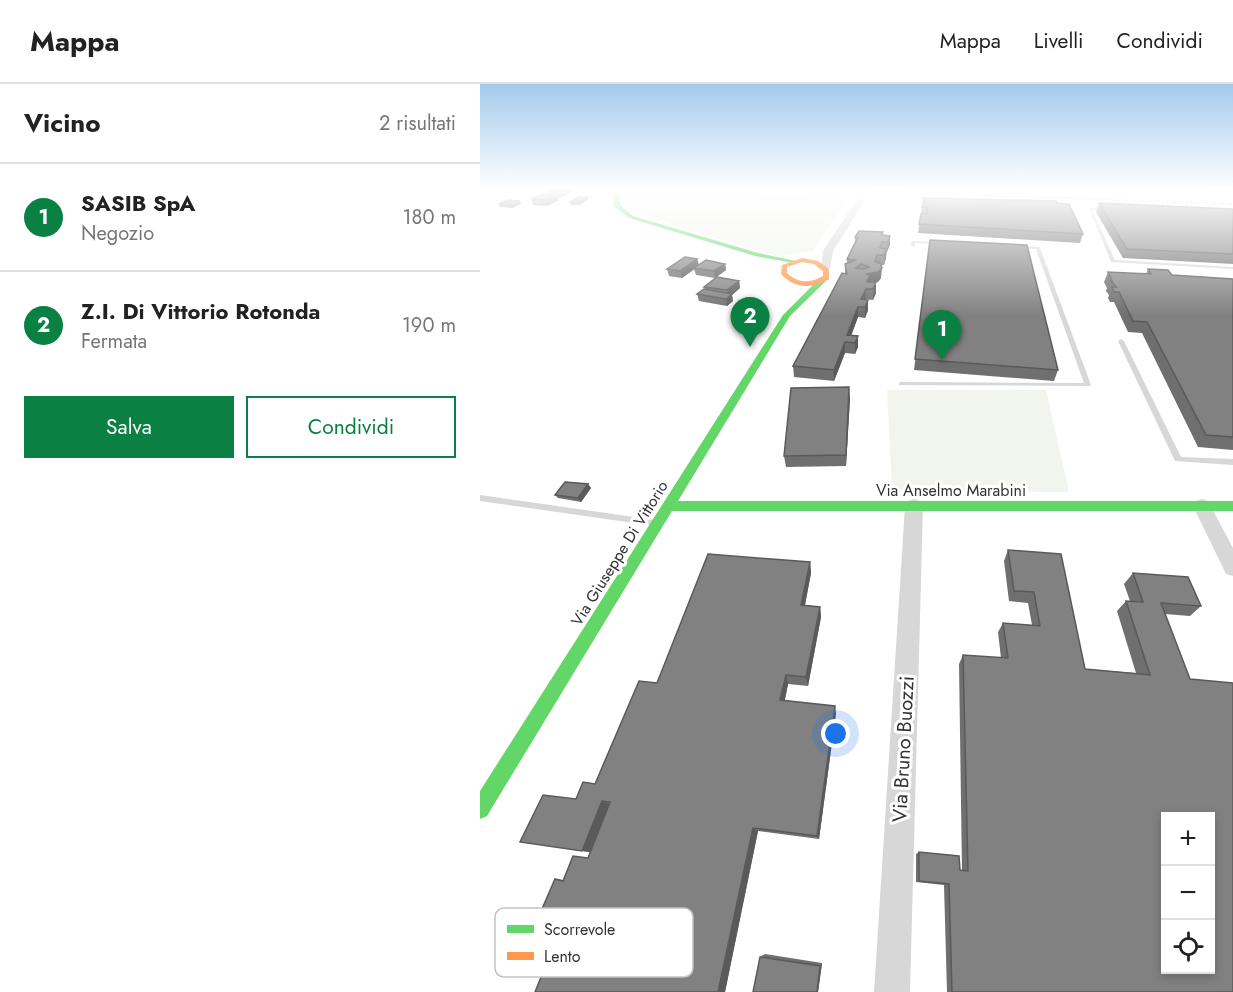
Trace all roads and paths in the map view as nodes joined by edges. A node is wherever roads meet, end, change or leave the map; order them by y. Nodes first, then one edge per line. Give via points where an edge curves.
1 (676, 230) edge
2 (841, 230) edge
3 (1100, 230) edge
4 (947, 244) edge
5 (913, 246) dead end
6 (1004, 246) edge
7 (828, 251) junction
8 (757, 255) junction
9 (798, 261) junction
10 (1233, 268) edge
11 (824, 274) junction
12 (785, 276) junction
13 (788, 315) junction
14 (1121, 341) dead end
15 (901, 384) dead end
16 (1233, 462) edge
17 (480, 498) edge
18 (668, 506) junction
19 (914, 506) junction
20 (1202, 506) junction
21 (1233, 506) edge
22 (657, 523) junction
23 (1233, 568) edge
24 (480, 809) edge
25 (892, 992) edge

1 - 8 street
2 - 7 street
3 - 10 lane via 1113,261
4 - 5 lane via 913,242
6 - 15 lane via 1038,248 1089,389
7 - 9 street
7 - 11 street
8 - 9 street
8 - 12 street
9 - 11 street via 815,261
9 - 12 street via 784,266
11 - 12 street via 805,284
11 - 13 street, Via Giuseppe Di Vittorio
12 - 13 street via 790,297
13 - 18 street, Via Giuseppe Di Vittorio
14 - 16 lane via 1178,459
17 - 22 lane
18 - 19 street, Via Anselmo Marabini
18 - 22 street, Via Giuseppe Di Vittorio
19 - 20 street, Via Anselmo Marabini
19 - 25 street, Via Bruno Buozzi
20 - 21 street, Via Anselmo Marabini
20 - 23 street
22 - 24 street, Via Giuseppe Di Vittorio

